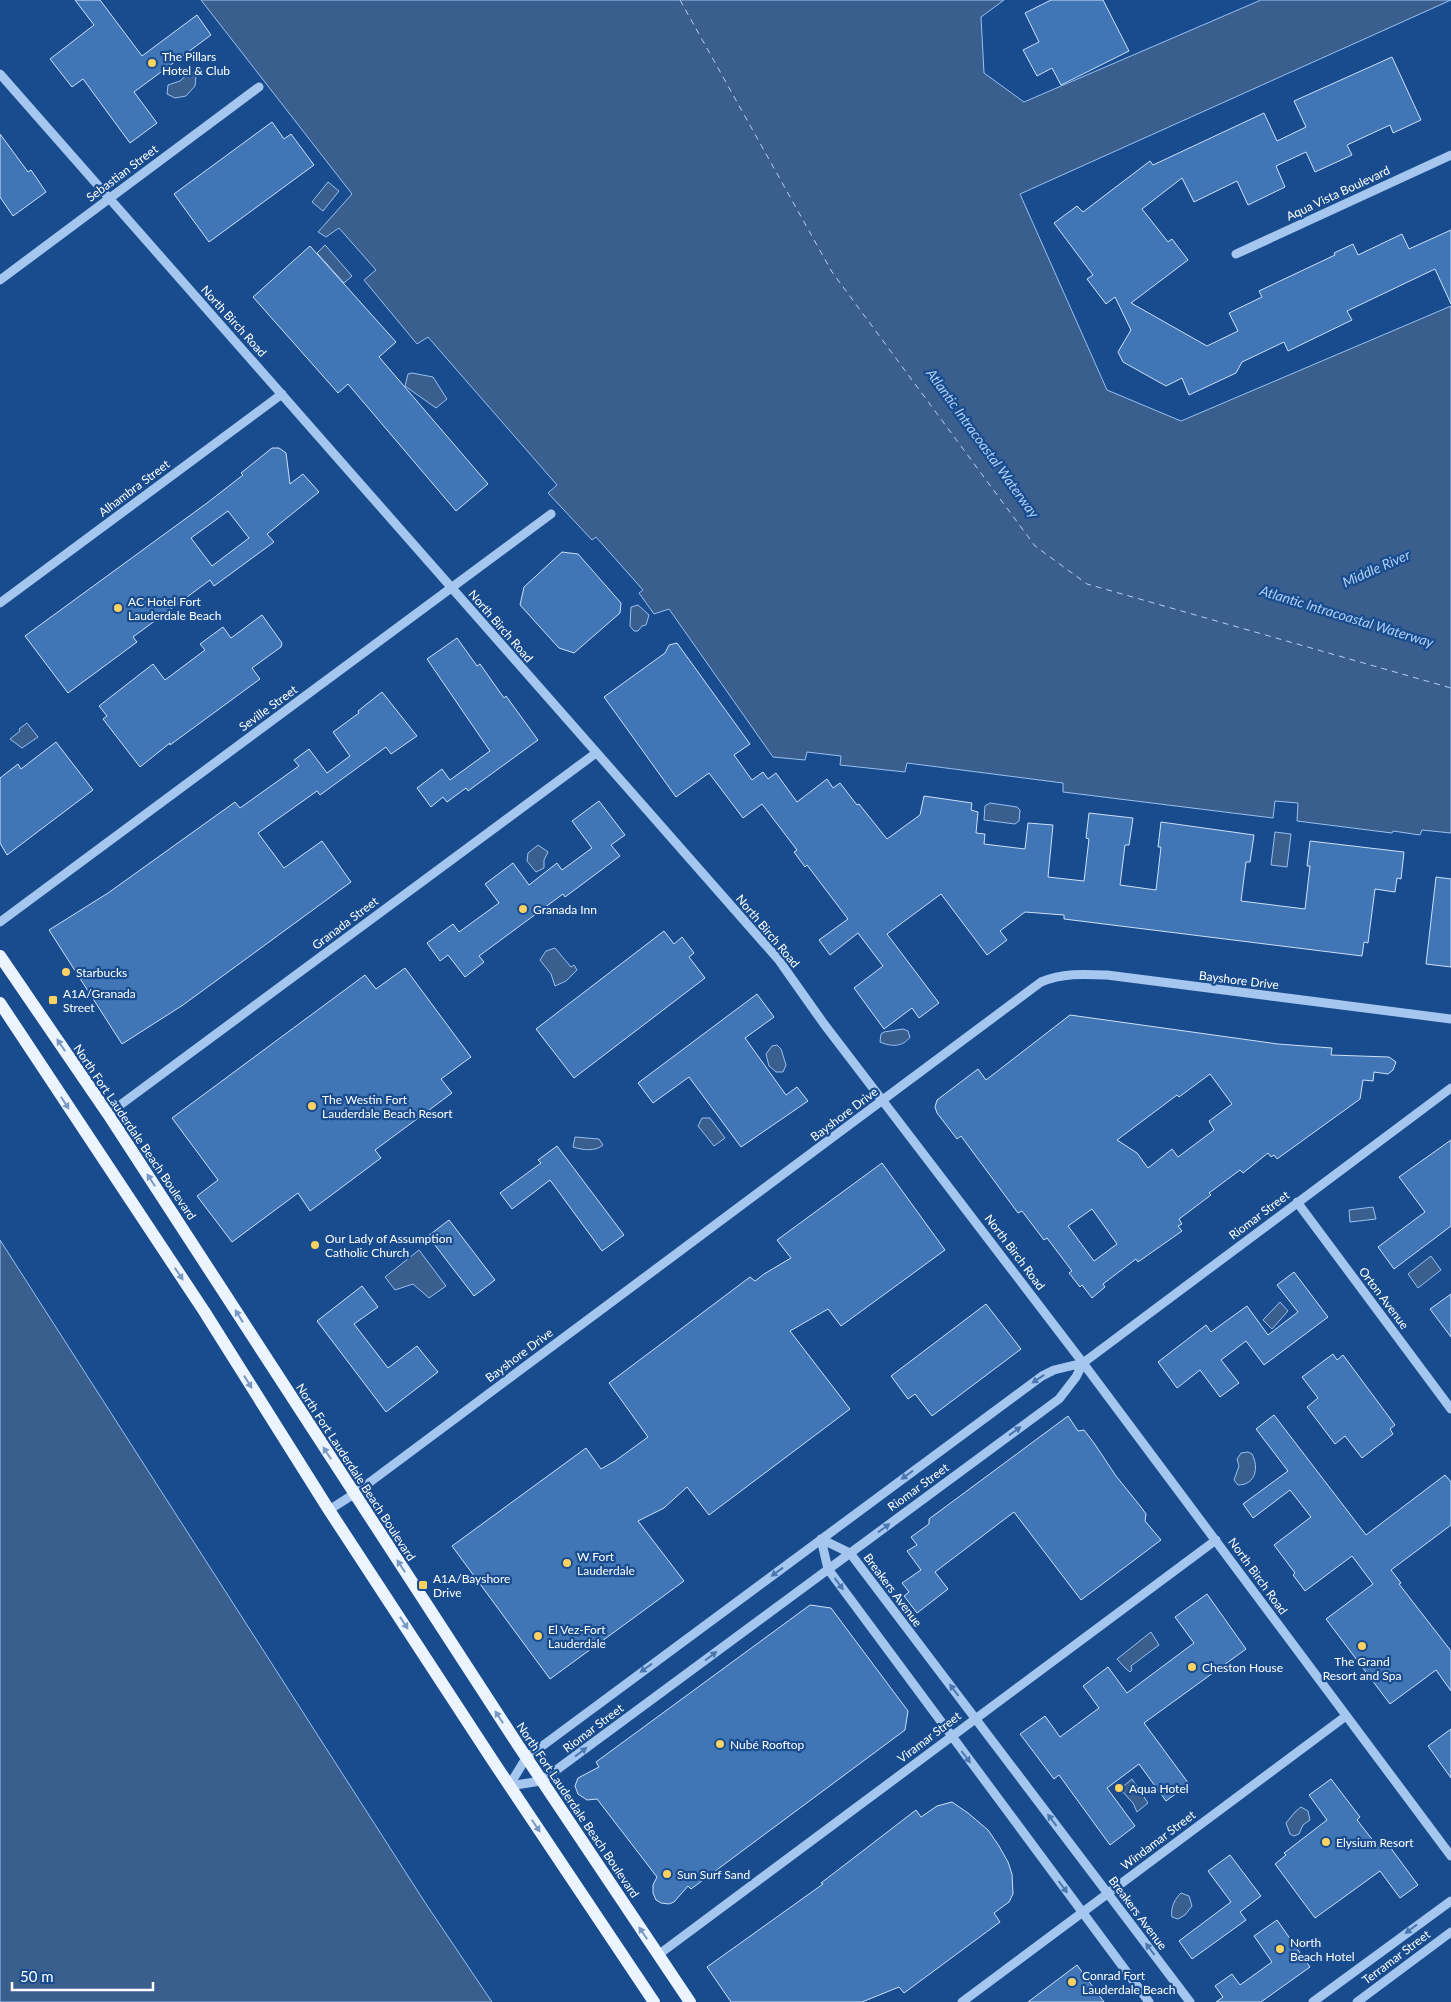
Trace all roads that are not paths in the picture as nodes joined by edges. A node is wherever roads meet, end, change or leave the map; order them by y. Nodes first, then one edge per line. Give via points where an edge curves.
1 (0, 74) edge
2 (259, 87) dead end
3 (1451, 156) edge
4 (108, 199) junction
5 (1236, 254) dead end
6 (0, 280) edge
7 (282, 394) junction
8 (551, 514) dead end
9 (451, 588) junction
10 (0, 603) edge
11 (596, 753) junction
12 (0, 922) edge
13 (0, 956) edge
14 (0, 1003) edge
15 (1451, 1019) edge
16 (1451, 1088) edge
17 (883, 1101) junction
18 (108, 1114) junction
19 (1297, 1202) junction
20 (1083, 1363) junction
21 (1451, 1408) edge
22 (354, 1494) junction
23 (329, 1510) junction
24 (821, 1539) junction
25 (1216, 1540) junction
26 (850, 1553) junction
27 (828, 1569) junction
28 (1346, 1716) junction
29 (975, 1718) junction
30 (951, 1736) junction
31 (526, 1758) junction
32 (541, 1781) junction
33 (509, 1786) junction
34 (1451, 1856) edge
35 (1108, 1894) junction
36 (1451, 1901) edge
37 (1082, 1912) junction
38 (1451, 1932) edge
39 (658, 1955) junction
40 (654, 2002) edge
41 (690, 2002) edge
42 (962, 2002) edge
43 (1149, 2002) edge
44 (1190, 2002) edge
45 (1313, 2002) edge
46 (1357, 2002) edge

1 - 4 street, North Birch Road
2 - 4 street, Sebastian Street
3 - 5 street, Aqua Vista Boulevard
4 - 6 street, Sebastian Street
4 - 7 street, North Birch Road
7 - 9 street, North Birch Road
7 - 10 street, Alhambra Street
8 - 9 street, Seville Street
9 - 11 street, North Birch Road
9 - 12 street, Seville Street
11 - 17 street, North Birch Road via 766,945
11 - 18 street, Granada Street
18 -> 13 main road, North Fort Lauderdale Beach Boulevard
14 -> 23 main road via 204,1311
15 - 17 street, Bayshore Drive via 1107,975 1056,976 1028,991
16 - 19 street, Riomar Street
17 - 20 street, North Birch Road
17 - 22 street, Bayshore Drive
22 -> 18 main road, North Fort Lauderdale Beach Boulevard
19 - 20 street, Riomar Street
19 - 21 street, Orton Avenue
20 -> 24 street, Riomar Street via 1042,1376
20 - 25 street, North Birch Road
26 -> 20 street, Riomar Street via 1059,1399
22 - 23 street, Bayshore Drive
31 -> 22 main road, North Fort Lauderdale Beach Boulevard
23 -> 33 main road
24 - 26 street, Breakers Avenue
24 - 27 street
24 -> 31 street, Riomar Street
25 - 28 street, North Birch Road
25 - 29 street, Viramar Street
26 - 27 street, Riomar Street
29 -> 26 street, Breakers Avenue
27 -> 30 street
32 -> 27 street, Riomar Street
28 - 34 street, North Birch Road
28 - 35 street, Windamar Street
29 - 30 street, Viramar Street
35 -> 29 street, Breakers Avenue
30 -> 37 street
30 - 39 street, Viramar Street
31 - 32 main road, North Fort Lauderdale Beach Boulevard
31 - 33 street, Riomar Street
32 - 33 street, Riomar Street
39 -> 32 main road, North Fort Lauderdale Beach Boulevard
33 -> 40 main road
35 - 37 street, Windamar Street
44 -> 35 street, Breakers Avenue
36 -> 45 street, Terramar Street
37 - 42 street, Windamar Street
37 - 43 street
38 - 46 street, Terramar Street
39 - 41 main road, North Fort Lauderdale Beach Boulevard

